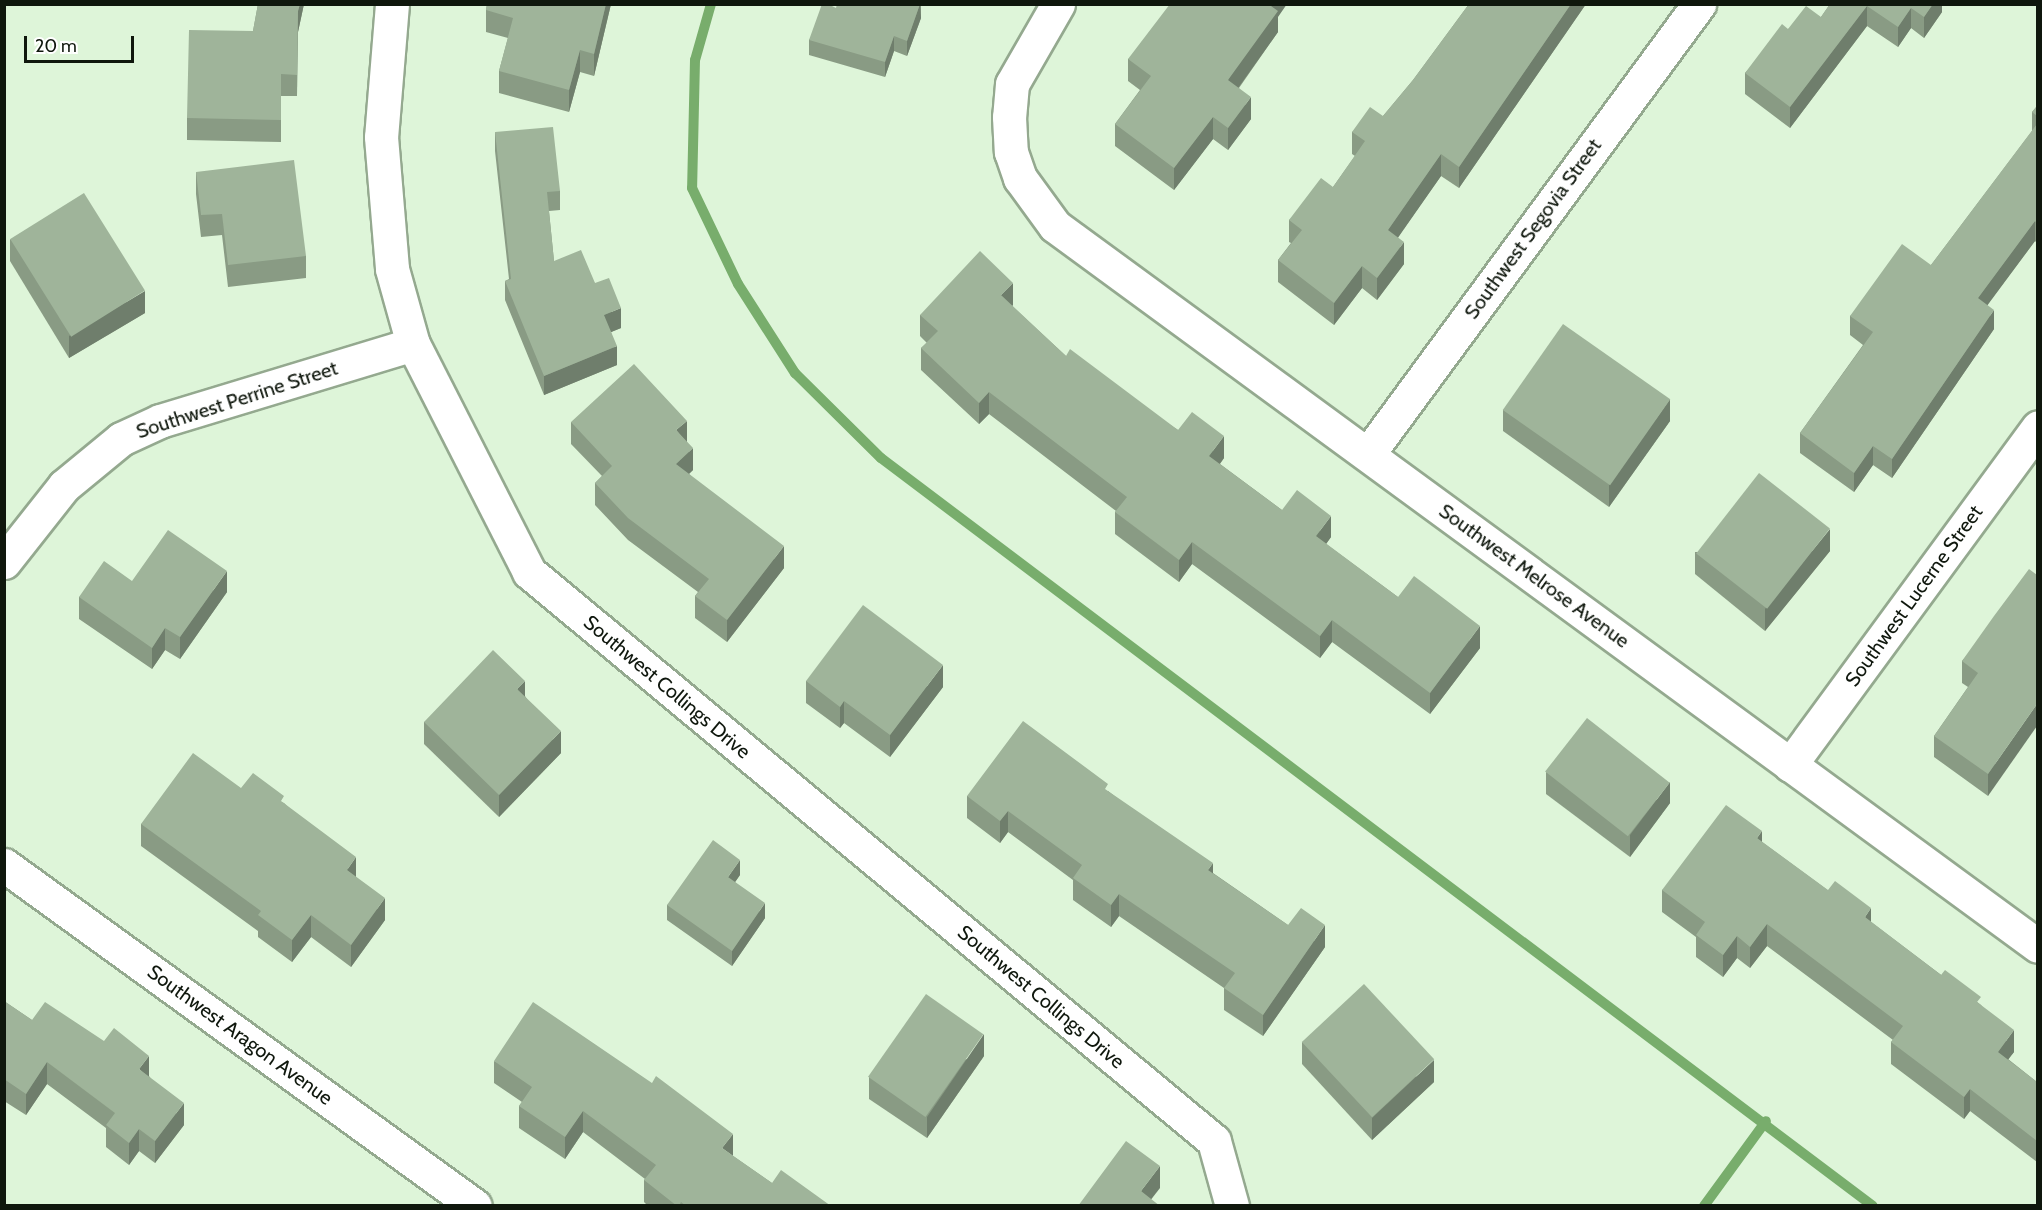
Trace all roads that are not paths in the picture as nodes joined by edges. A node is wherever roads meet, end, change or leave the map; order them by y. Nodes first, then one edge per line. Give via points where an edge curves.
1 (392, 4) edge
2 (1058, 4) edge
3 (1698, 4) edge
4 (412, 344) junction
5 (2037, 427) edge
6 (1368, 454) junction
7 (4, 562) edge
8 (1790, 765) junction
9 (4, 865) edge
10 (2037, 946) edge
11 (475, 1206) edge
12 (1232, 1206) edge

1 - 4 street, Southwest Collings Drive via 383,69 386,221
2 - 6 street, Southwest Melrose Avenue via 1012,84 1011,152 1035,202 1082,249
3 - 6 street, Southwest Segovia Street
4 - 7 street, Southwest Perrine Street via 160,421 120,439 64,486
4 - 12 street, Southwest Collings Drive via 529,572 1214,1141
5 - 8 street, Southwest Lucerne Street
6 - 8 street, Southwest Melrose Avenue
8 - 10 street, Southwest Melrose Avenue
9 - 11 street, Southwest Aragon Avenue

